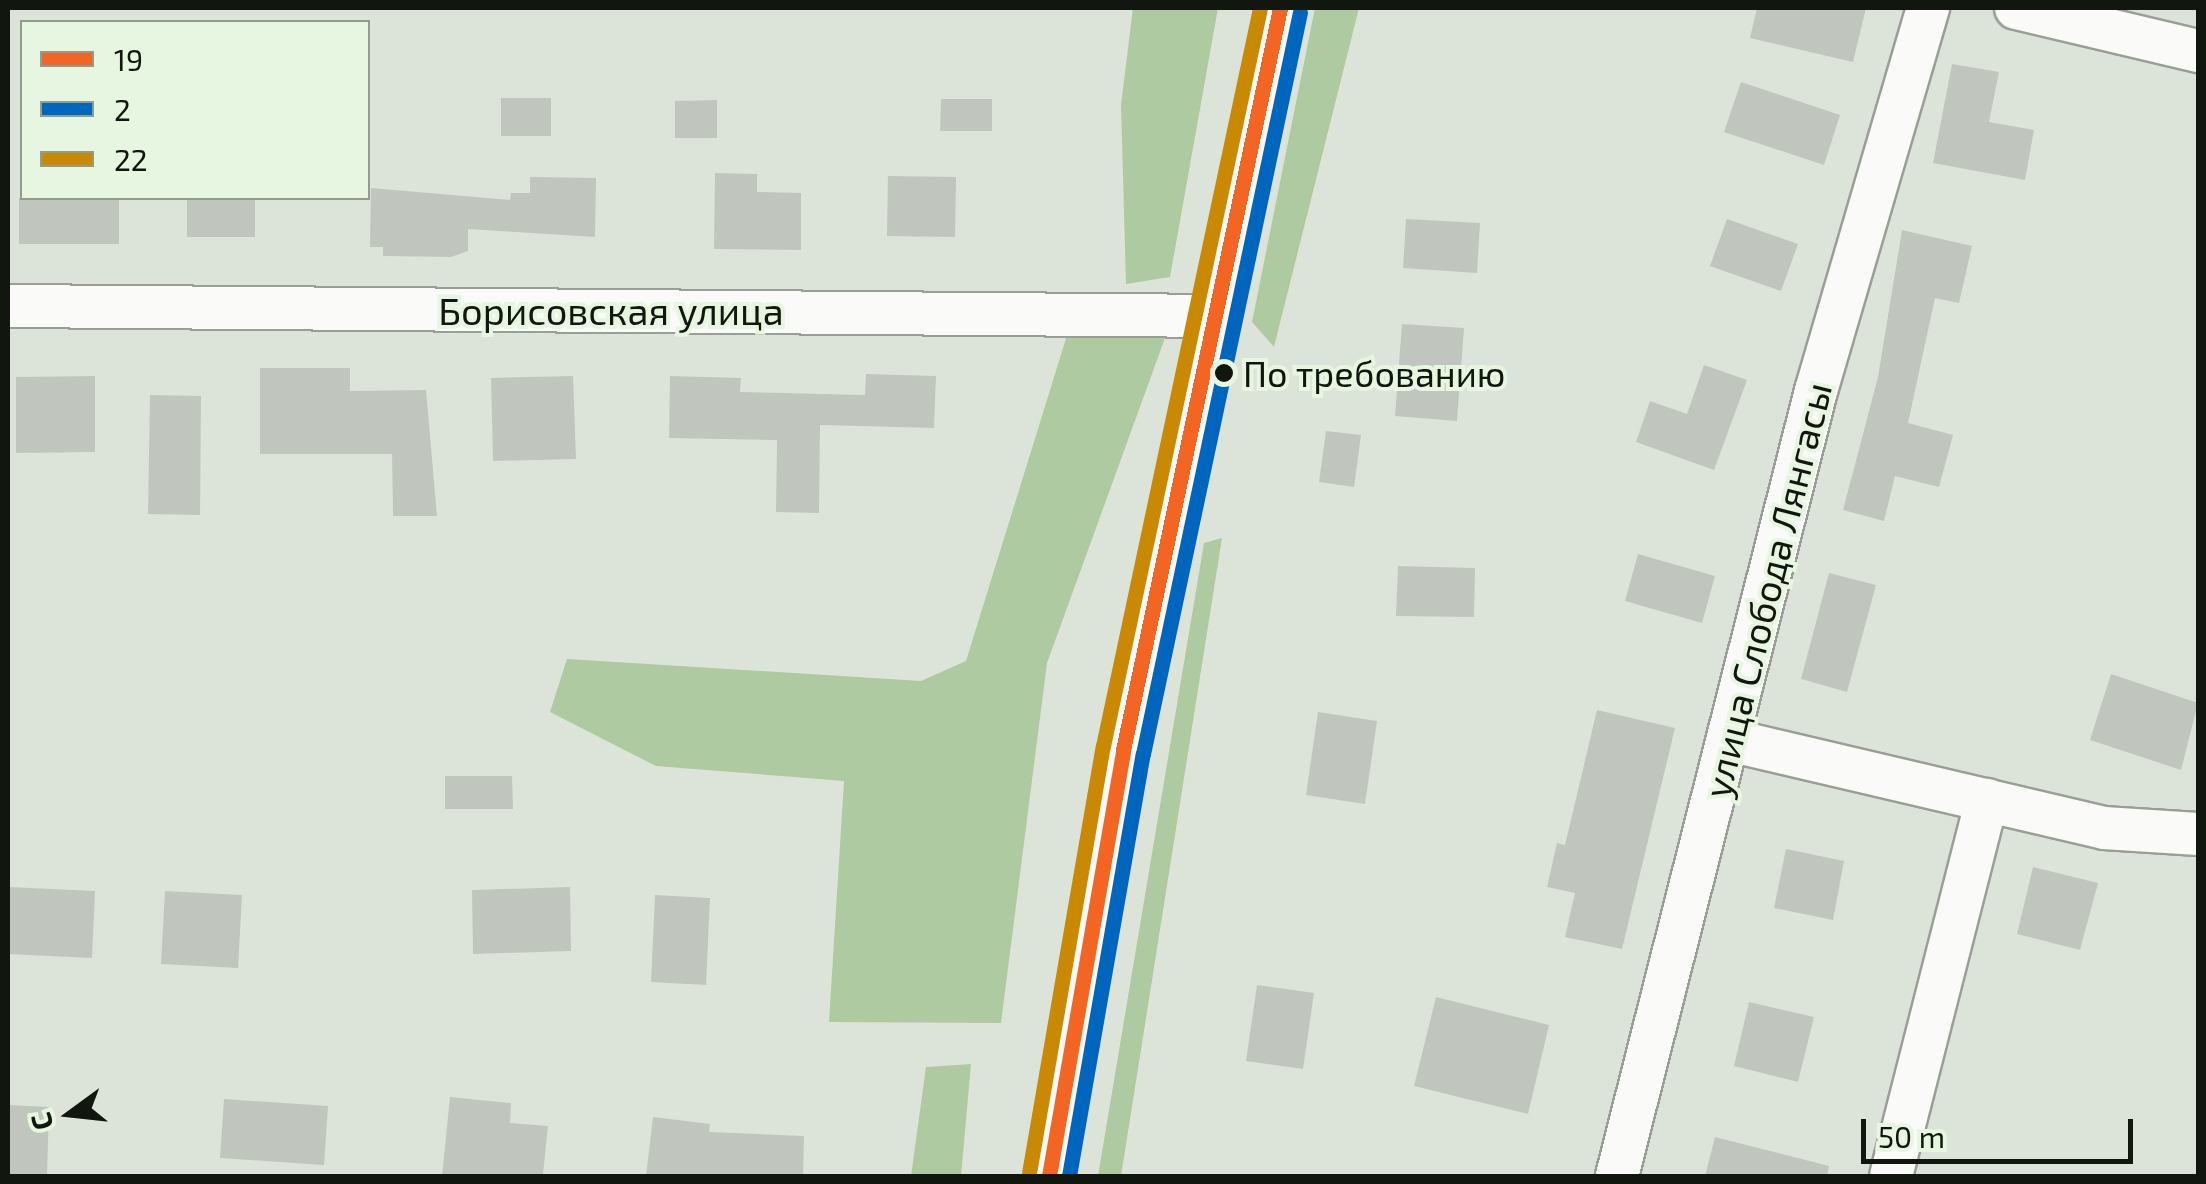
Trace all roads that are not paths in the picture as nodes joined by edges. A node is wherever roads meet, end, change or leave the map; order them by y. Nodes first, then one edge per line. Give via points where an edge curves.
1 (1280, 8) edge
2 (1928, 8) edge
3 (2016, 8) edge
4 (2198, 51) edge
5 (8, 306) edge
6 (1215, 316) junction
7 (1729, 740) junction
8 (1987, 800) junction
9 (2198, 834) edge
10 (1049, 1176) edge
11 (1617, 1176) edge
12 (1891, 1176) edge

1 - 6 street
2 - 7 street, улица Слобода Лянгасы via 1816,392
3 - 4 street
5 - 6 street, Борисовская улица
6 - 10 street via 1123,750
7 - 8 street
7 - 11 street, улица Слобода Лянгасы
8 - 9 street via 2104,828
8 - 12 street

